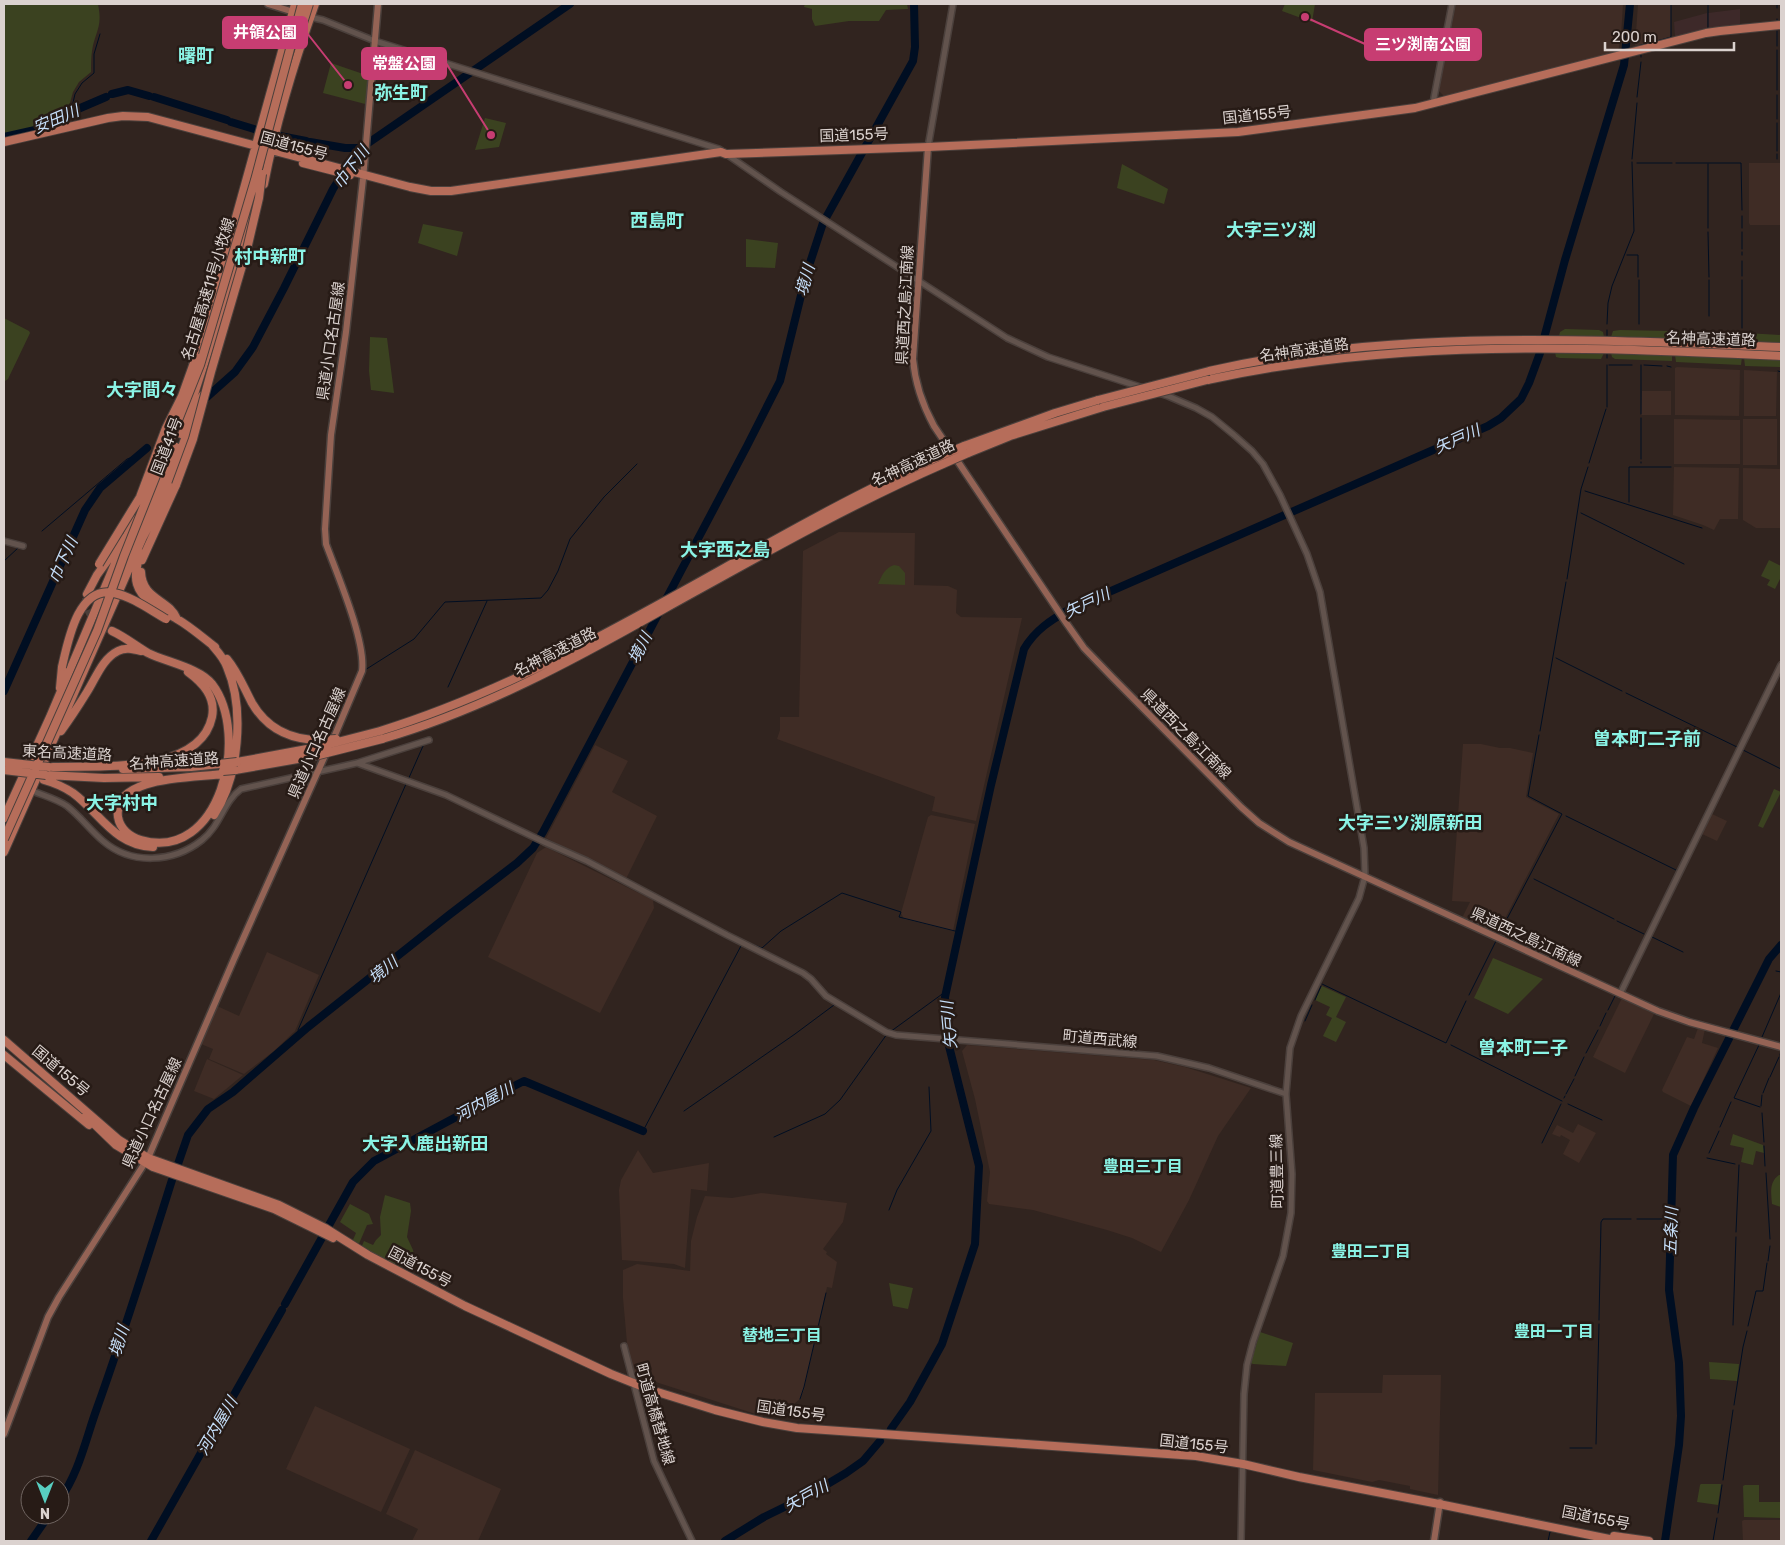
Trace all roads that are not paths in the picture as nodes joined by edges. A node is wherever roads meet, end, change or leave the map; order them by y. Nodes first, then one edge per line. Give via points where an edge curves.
1 (268, 4) edge
2 (302, 4) edge
3 (308, 4) edge
4 (315, 4) edge
5 (378, 4) edge
6 (953, 4) edge
7 (1452, 4) edge
8 (294, 8) edge
9 (310, 17) junction
10 (1781, 26) edge
11 (375, 41) junction
12 (1433, 103) junction
13 (4, 142) edge
14 (928, 146) junction
15 (4, 147) edge
16 (255, 147) junction
17 (271, 151) junction
18 (726, 154) junction
19 (363, 176) junction
20 (260, 182) junction
21 (227, 277) junction
22 (918, 280) junction
23 (1530, 344) junction
24 (1557, 344) junction
25 (1781, 347) edge
26 (1781, 356) edge
27 (966, 450) junction
28 (942, 460) junction
29 (130, 530) junction
30 (143, 537) junction
31 (4, 541) edge
32 (23, 546) dead end
33 (120, 591) junction
34 (176, 616) junction
35 (112, 631) tunnel mouth
36 (212, 645) junction
37 (148, 652) junction
38 (579, 652) junction
39 (176, 665) junction
40 (1781, 665) edge
41 (60, 695) junction
42 (381, 735) junction
43 (429, 740) dead end
44 (319, 744) junction
45 (51, 745) junction
46 (4, 762) edge
47 (357, 763) junction
48 (235, 768) junction
49 (222, 770) junction
50 (4, 772) edge
51 (48, 772) junction
52 (318, 772) junction
53 (104, 778) joint
54 (18, 785) junction
55 (32, 791) junction
56 (4, 818) edge
57 (4, 839) edge
58 (4, 852) edge
59 (1365, 876) junction
60 (1620, 994) junction
61 (4, 1036) edge
62 (4, 1042) edge
63 (1781, 1046) edge
64 (4, 1055) edge
65 (44, 1077) junction
66 (65, 1092) junction
67 (1286, 1094) junction
68 (107, 1138) junction
69 (147, 1160) junction
70 (624, 1346) dead end
71 (633, 1383) junction
72 (4, 1434) edge
73 (1243, 1464) junction
74 (1439, 1503) junction
75 (692, 1541) edge
76 (1241, 1541) edge
77 (1434, 1541) edge
78 (1619, 1541) edge
79 (1649, 1541) edge

1 - 8 main road
2 - 21 highway, 名古屋高速11号小牧線, bridge
3 - 20 highway, bridge
4 - 9 highway, 国道41号
5 - 11 main road, 県道小口名古屋線
6 - 14 street
7 - 12 street
8 - 9 main road
8 - 16 highway, 国道41号
9 - 11 street, 町道豊三線
9 - 17 highway, 国道41号
10 - 12 highway, 国道155号 via 1716,31
11 - 18 street, 町道豊三線 via 719,149
11 - 19 main road, 県道小口名古屋線
12 - 14 highway, 国道155号 via 1391,112 1238,132
13 - 16 highway, 国道155号 via 131,116 158,118
14 - 18 highway, 国道155号
14 - 22 main road, 県道西之島江南線
15 - 16 highway, 国道155号 via 99,124 131,120
16 - 17 highway, 国道155号
16 - 29 highway, 国道41号 via 194,360
17 - 19 highway, 国道155号
17 - 30 highway, 国道41号 via 245,265 215,366
18 - 19 highway, 国道155号 via 448,196 421,194
18 - 22 street, 町道豊三線
19 - 52 main road, 県道小口名古屋線 via 344,350 331,434 325,529 326,544 357,633 363,664
20 - 33 highway, bridge via 183,428 126,558
20 - 34 highway, bridge via 247,249 193,439 141,562 141,578 146,588
21 - 29 highway, bridge via 144,488 91,578 86,596
21 - 57 highway, 名古屋高速11号小牧線, bridge via 200,365 97,631
22 - 59 main road, 県道西之島江南線 via 913,359 922,403 934,426 1086,650 1259,823 1289,842
22 - 59 street, 町道豊三線 via 975,318 1048,357 1185,402 1204,412 1252,451 1270,476 1314,570 1364,848
23 - 24 highway, 名神高速道路
23 - 27 highway, 名神高速道路, bridge via 1298,363 1207,380 1104,406
23 - 27 highway, 名神高速道路, bridge via 1428,342 1280,358 1208,371 1055,413
24 - 25 highway, 名神高速道路
24 - 26 highway, 名神高速道路
27 - 28 highway, 名神高速道路, bridge
28 - 38 highway, 名神高速道路 via 642,622
28 - 38 highway, 名神高速道路 via 874,487 808,521
29 - 41 highway, 国道41号
30 - 33 highway, 国道41号
30 - 34 highway via 137,584 150,601 169,616
31 - 32 street
33 - 45 highway, 国道41号
34 - 36 highway
34 - 41 highway, bridge via 166,619 110,592 97,594 88,600 69,641 62,666
35 - 37 highway
36 - 44 highway via 234,668 264,719 279,731
36 - 51 highway via 224,660 232,683 236,712 235,747 224,796 199,832 166,846 136,844 115,834
37 - 39 highway
37 - 45 highway via 127,648 111,656
38 - 42 highway, 名神高速道路 via 498,691 442,709
39 - 49 highway via 204,676 221,700 230,742 221,789 207,817 194,830 178,838 154,842 138,840 126,833 119,823 122,800 139,786
39 - 51 highway via 201,682 211,700 210,722 198,741 175,755 148,762
40 - 60 street
41 - 54 highway, 国道41号
42 - 44 highway, 名神高速道路, bridge
42 - 48 highway, 名神高速道路, bridge via 315,756
43 - 47 street
44 - 48 highway, 名神高速道路
45 - 55 highway, 国道41号
46 - 51 highway, 東名高速道路, bridge
47 - 52 street
47 - 67 street, 町道西武線 via 446,795 588,861 803,973 826,996 886,1032 1157,1056 1209,1068
48 - 49 highway, 名神高速道路, bridge
49 - 51 highway, 東名高速道路
49 - 53 highway, 名神高速道路
50 - 51 highway
51 - 53 highway, 東名高速道路
52 - 55 street via 240,789 233,794 218,822 203,839 186,850 161,858 138,857 117,850 92,832 67,806
52 - 69 main road, 県道小口名古屋線
54 - 55 street
54 - 56 highway, 国道41号
55 - 58 highway, 国道41号
59 - 60 main road, 県道西之島江南線
59 - 67 street, 町道豊三線 via 1359,898 1297,1024 1290,1048
60 - 63 main road, 県道西之島江南線 via 1673,1017
61 - 66 highway
62 - 65 highway, 国道155号
64 - 68 highway
65 - 66 highway, 国道155号
65 - 68 highway, 国道155号
66 - 69 highway, 国道155号
67 - 73 street, 町道豊三線 via 1291,1213 1283,1256 1248,1361
68 - 69 highway, 国道155号
69 - 71 highway, 国道155号 via 324,1230 473,1310
69 - 72 main road, 県道小口名古屋線 via 48,1317
70 - 71 street, 町道高橋替地線
71 - 73 highway, 国道155号 via 749,1419 797,1428 1196,1456
71 - 75 street, 町道高橋替地線 via 654,1461
73 - 74 highway, 国道155号
73 - 76 street, 町道豊三線
74 - 77 main road
74 - 78 highway, 国道155号
74 - 79 highway, 国道155号

